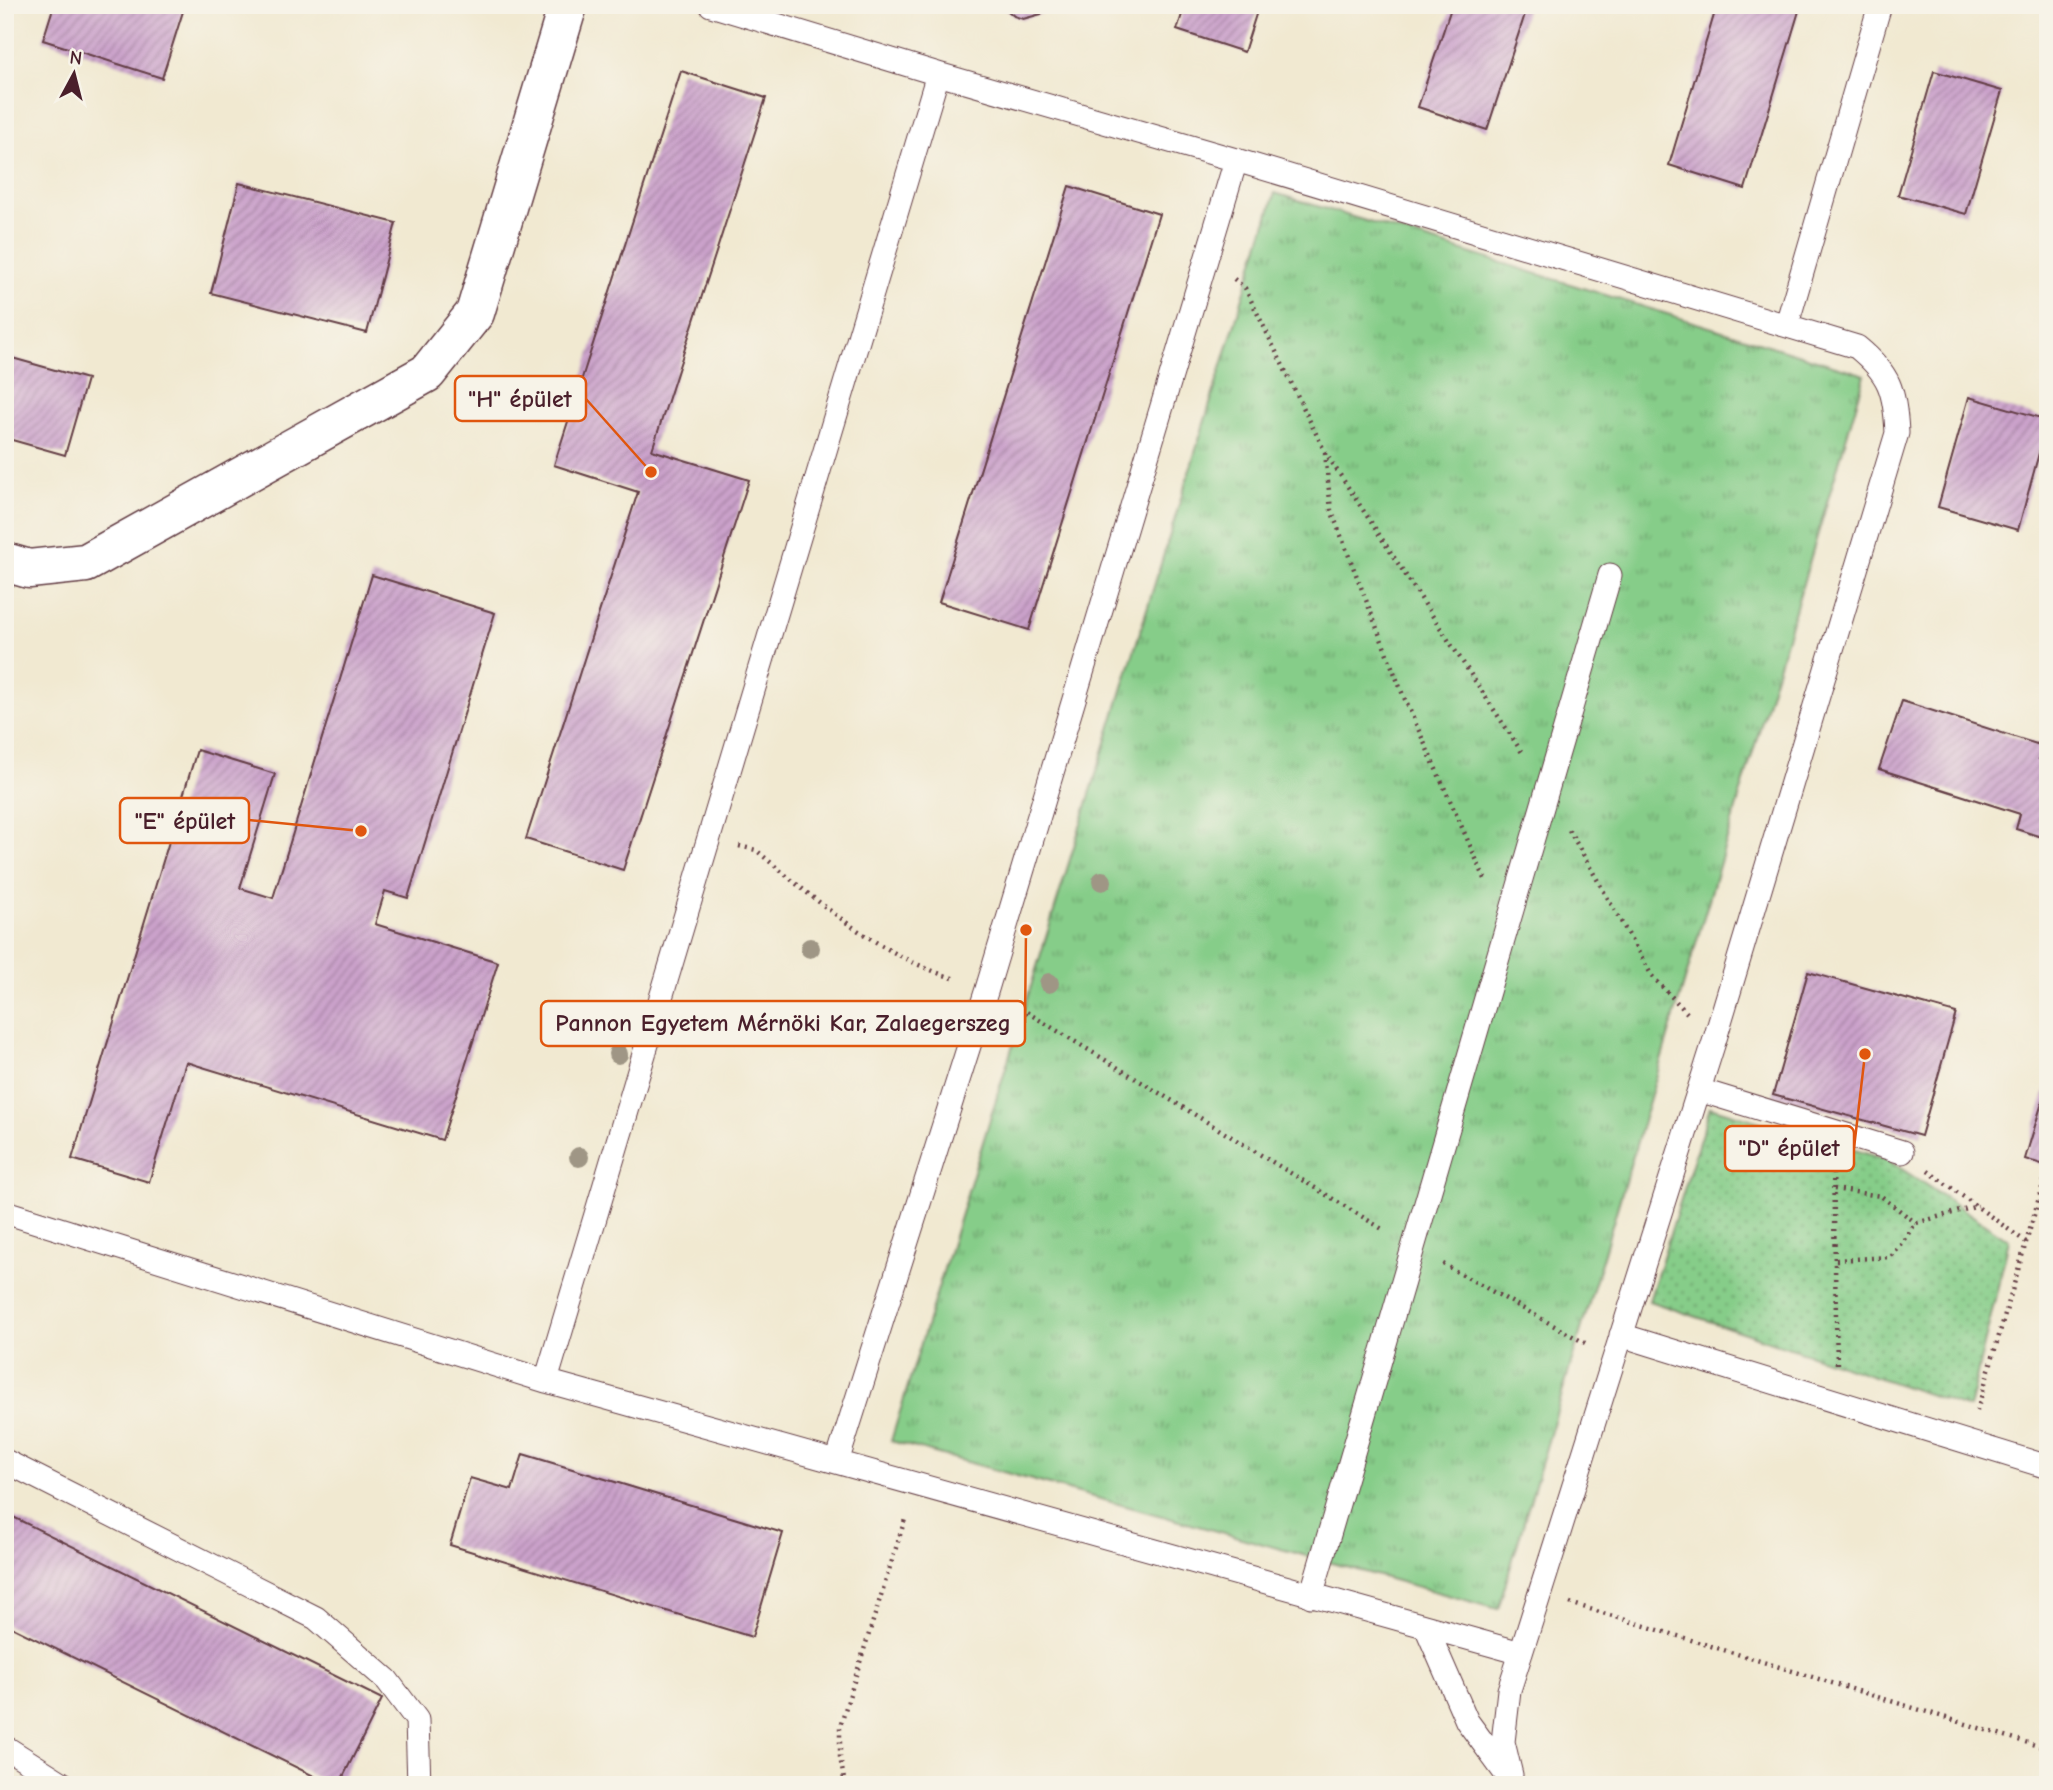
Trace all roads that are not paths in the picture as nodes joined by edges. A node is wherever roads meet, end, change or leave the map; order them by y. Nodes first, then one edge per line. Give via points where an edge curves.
1 (568, 5) edge
2 (711, 5) edge
3 (1880, 5) edge
4 (937, 74) junction
5 (1236, 160) junction
6 (1787, 324) junction
7 (5, 562) edge
8 (1610, 575) dead end
9 (1699, 1090) junction
10 (1902, 1152) road end
11 (5, 1212) edge
12 (1621, 1335) junction
13 (545, 1381) junction
14 (5, 1461) edge
15 (837, 1462) junction
16 (2048, 1466) edge
17 (1311, 1596) junction
18 (1426, 1628) junction
19 (1521, 1653) junction
20 (5, 1747) edge
21 (65, 1785) edge
22 (419, 1785) edge
23 (1514, 1785) edge

1 - 7 street via 475,313 427,373 86,563 29,569
2 - 4 lane
3 - 6 lane
4 - 5 lane
4 - 13 lane
5 - 6 lane
5 - 15 lane via 987,989
6 - 9 lane via 1857,346 1882,367 1896,405 1897,433
8 - 17 lane
9 - 10 lane
9 - 12 lane
11 - 13 lane
12 - 16 lane
12 - 19 lane
13 - 15 lane
14 - 22 lane via 316,1618 387,1680 417,1720
15 - 17 lane
17 - 18 lane
18 - 19 lane
18 - 23 lane via 1467,1721
19 - 23 lane via 1509,1690 1503,1742
20 - 21 lane

